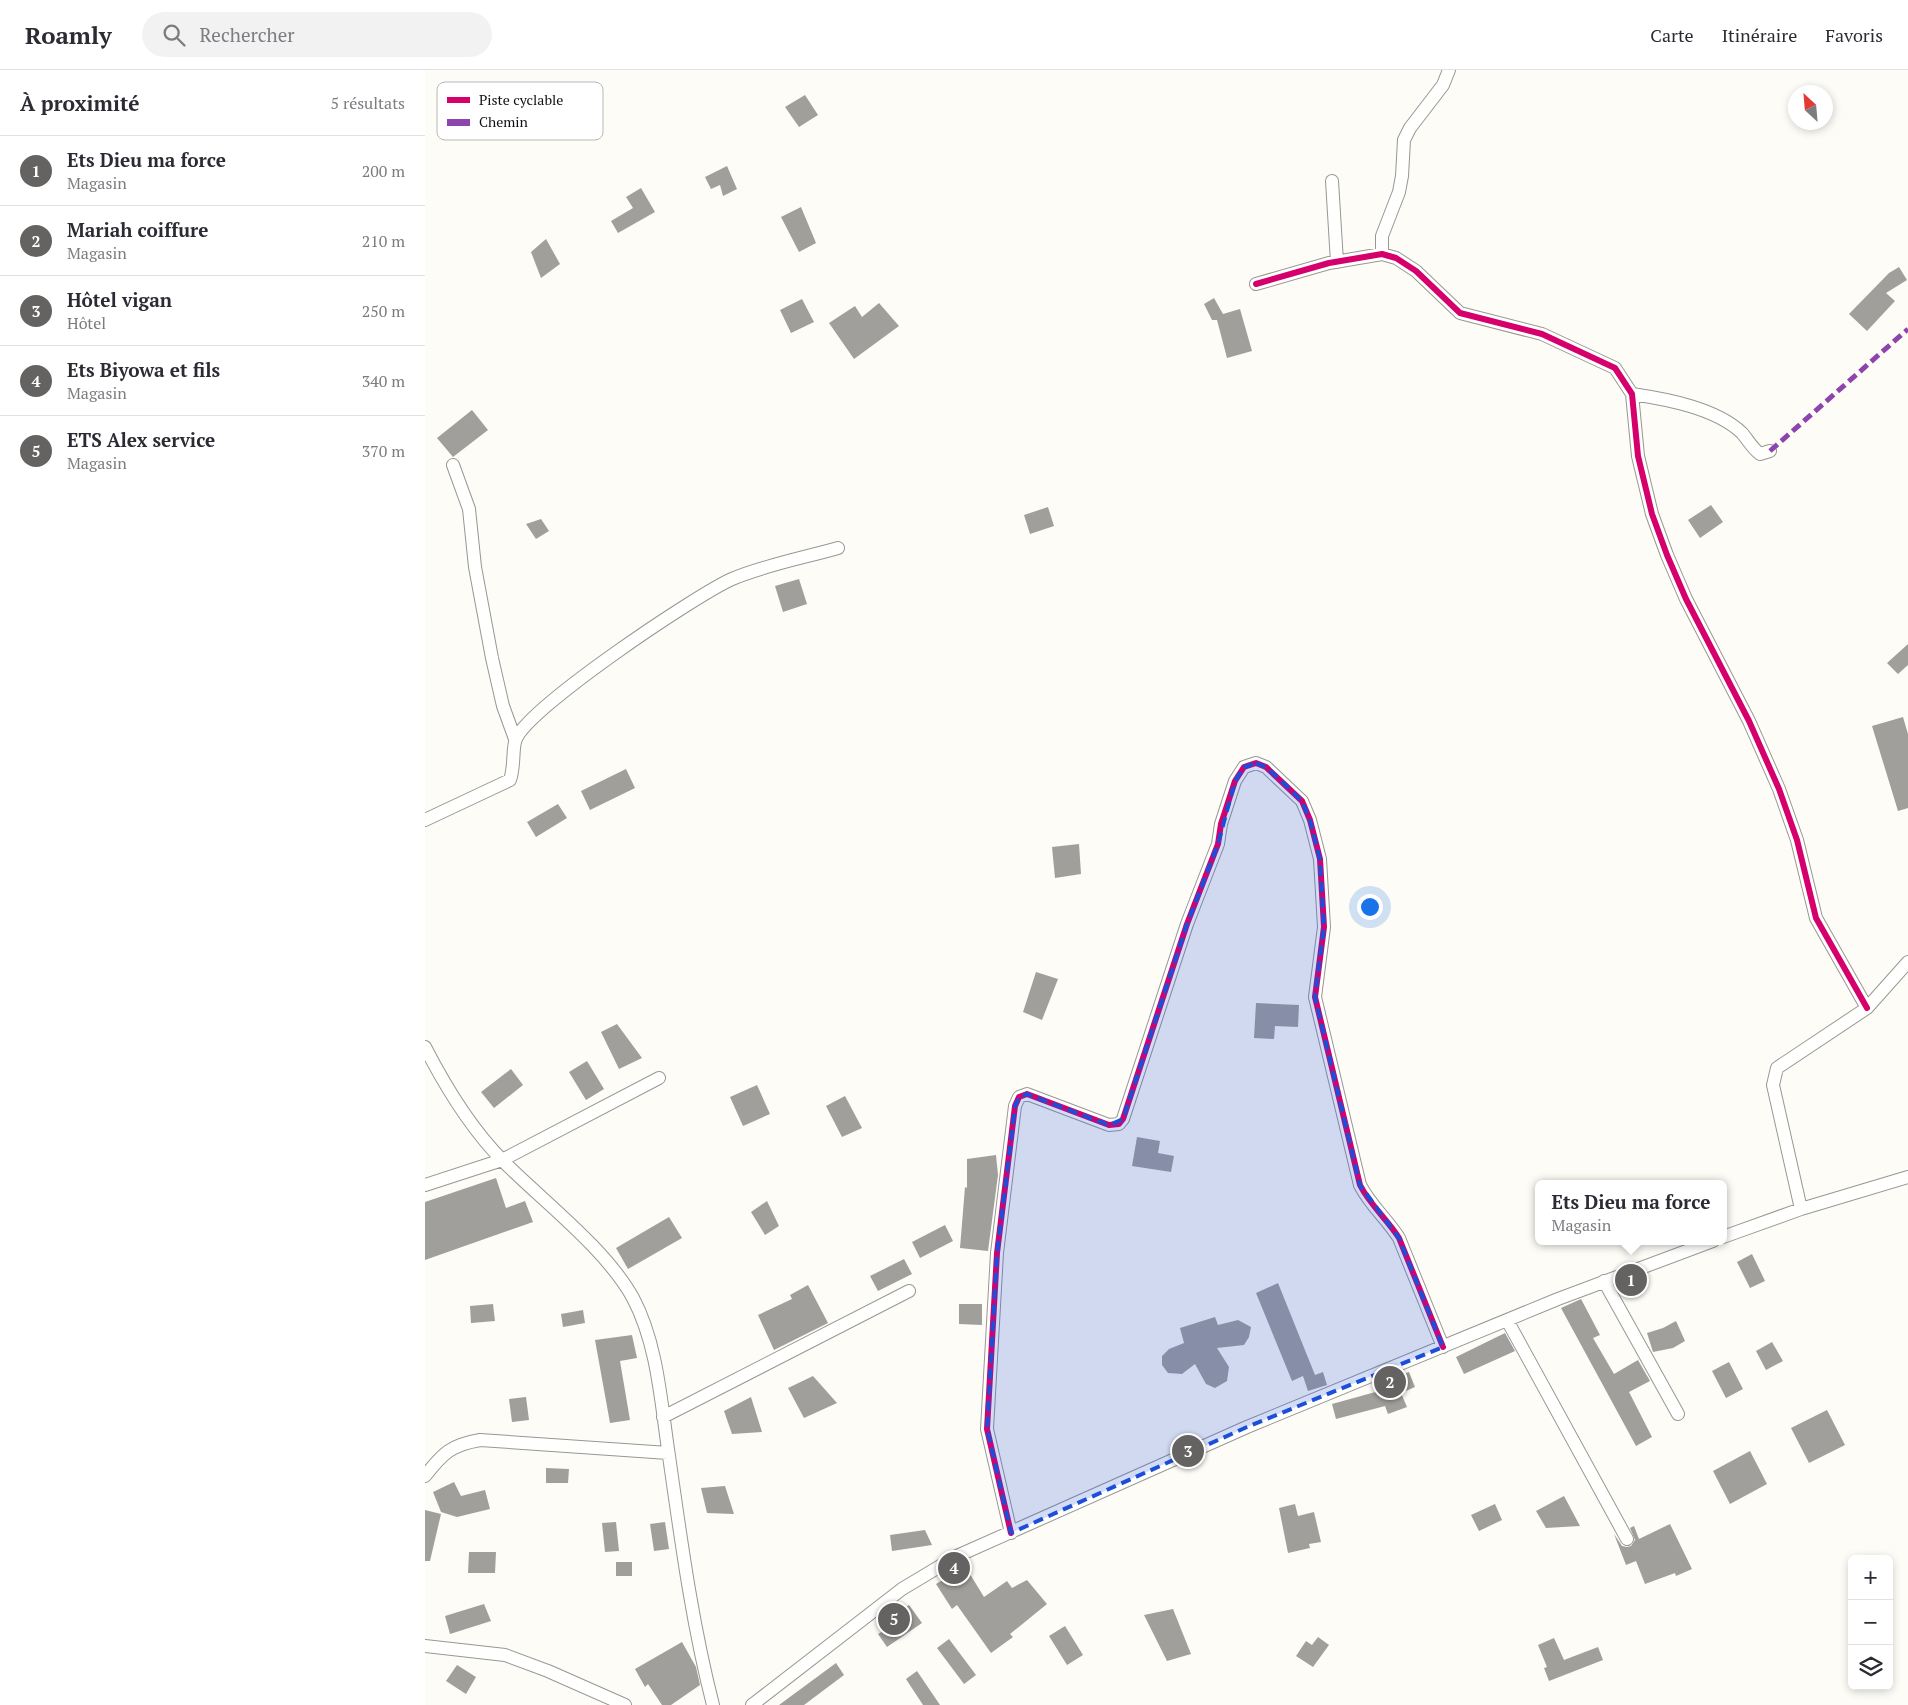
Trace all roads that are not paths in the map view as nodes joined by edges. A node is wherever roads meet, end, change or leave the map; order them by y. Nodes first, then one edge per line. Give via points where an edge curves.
1 (1449, 70) edge
2 (1332, 181) dead end
3 (1382, 254) junction
4 (1337, 262) junction
5 (1256, 284) dead end
6 (1632, 394) junction
7 (1770, 451) dead end
8 (453, 465) dead end
9 (838, 548) dead end
10 (515, 739) junction
11 (425, 820) edge
12 (1908, 962) edge
13 (1867, 1008) junction
14 (425, 1047) edge
15 (659, 1078) dead end
16 (502, 1160) junction
17 (1908, 1177) edge
18 (425, 1185) edge
19 (1801, 1209) junction
20 (1727, 1237) edge
21 (1702, 1245) edge
22 (1604, 1280) junction
23 (909, 1291) dead end
24 (1507, 1320) junction
25 (1443, 1347) junction
26 (1678, 1414) dead end
27 (663, 1416) junction
28 (669, 1453) junction
29 (425, 1476) edge
30 (1011, 1533) junction
31 (1627, 1539) dead end
32 (425, 1646) edge
33 (625, 1705) edge
34 (713, 1705) edge
35 (751, 1705) edge

1 - 3 street via 1443,85 1404,140 1399,192 1382,236
2 - 4 street
3 - 4 street
3 - 6 street via 1396,258 1416,271 1460,313 1541,334 1615,368
4 - 5 street
6 - 7 street via 1667,399 1705,412 1742,433 1760,454
6 - 13 street via 1638,456 1652,514 1667,555 1749,721 1779,790 1797,840 1816,918
8 - 10 street via 469,509 475,567 492,658 503,706
9 - 10 street via 752,572 713,589 575,683 535,716
10 - 11 street via 514,768 510,780
12 - 13 street
13 - 19 street via 1777,1068 1773,1085
14 - 16 street via 449,1091
15 - 16 street
16 - 18 street
16 - 27 street via 620,1276 643,1321 651,1346
17 - 19 street
19 - 20 street
21 - 22 street
22 - 24 street
22 - 26 street
23 - 27 street
24 - 25 street
24 - 31 street
25 - 30 street via 1247,1427
25 - 30 street via 1399,1238 1367,1200 1360,1185 1315,996 1324,927 1320,859 1310,820 1302,801 1266,767 1256,764 1245,767 1235,781 1218,844 1187,924 1123,1119 1119,1124 1109,1125 1027,1094 1019,1097 1015,1106 997,1253 987,1429
27 - 28 street
28 - 29 street via 480,1440 459,1444 439,1458
28 - 34 street via 697,1646
30 - 35 street via 957,1556 909,1584
32 - 33 street via 505,1655

